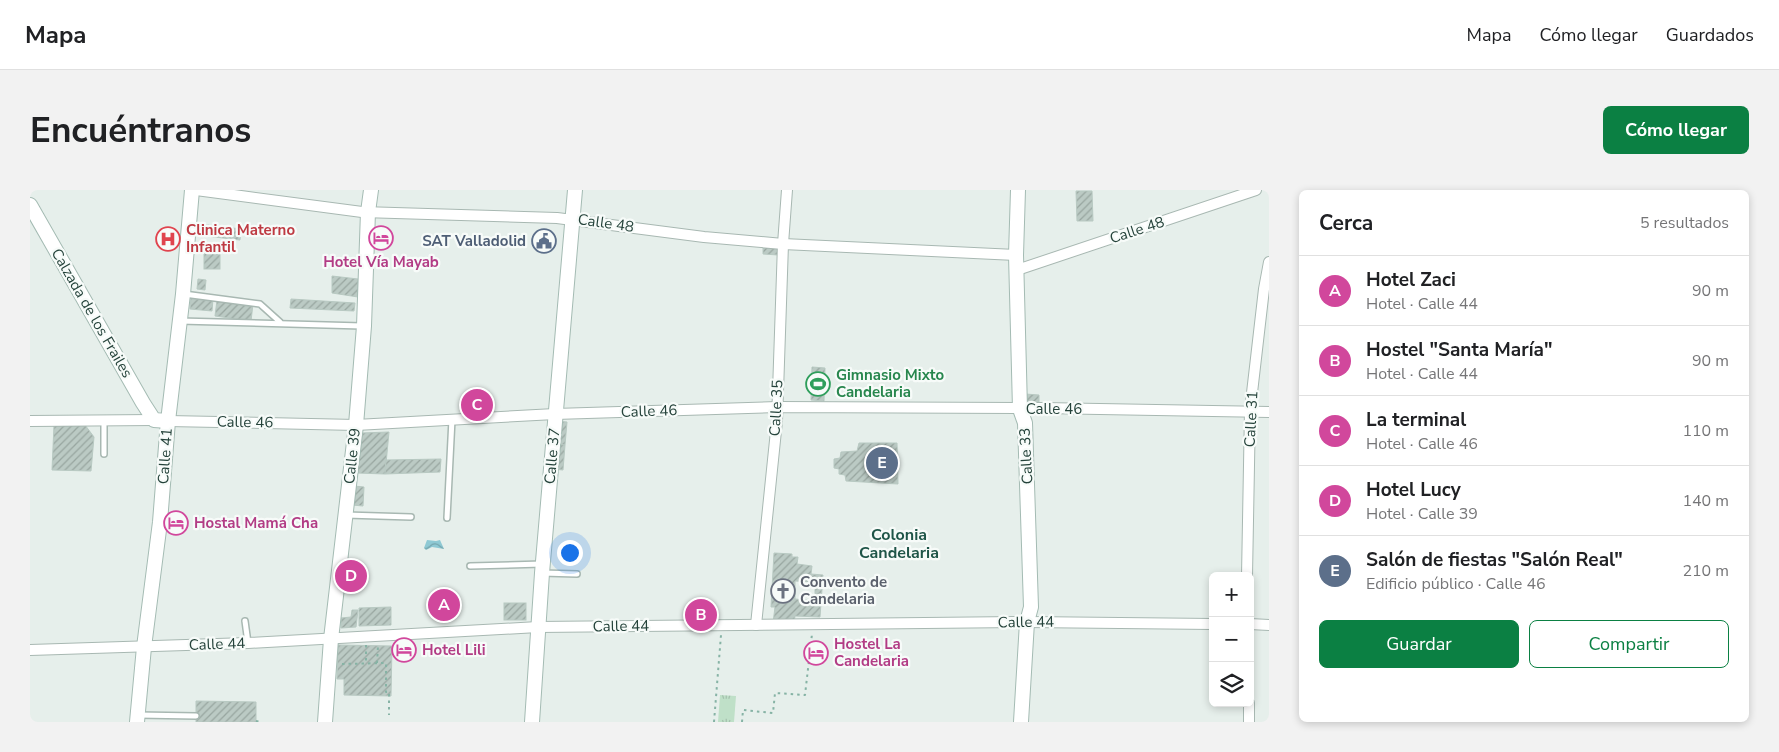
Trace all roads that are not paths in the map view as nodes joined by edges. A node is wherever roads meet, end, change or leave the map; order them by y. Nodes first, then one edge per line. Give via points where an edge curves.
1 (194, 190) edge
2 (371, 190) edge
3 (574, 190) edge
4 (787, 190) edge
5 (1018, 190) edge
6 (1256, 190) edge
7 (30, 206) edge
8 (368, 212) junction
9 (572, 219) junction
10 (782, 244) junction
11 (1016, 255) junction
12 (1269, 262) edge
13 (1017, 270) junction
14 (183, 294) junction
15 (180, 321) junction
16 (280, 323) junction
17 (364, 326) junction
18 (777, 407) junction
19 (1020, 409) junction
20 (1250, 410) junction
21 (1269, 412) edge
22 (555, 414) junction
23 (452, 419) junction
24 (104, 420) junction
25 (161, 420) junction
26 (30, 422) edge
27 (356, 425) junction
28 (104, 454) dead end
29 (346, 515) junction
30 (411, 517) dead end
31 (447, 518) dead end
32 (470, 566) dead end
33 (542, 569) junction
34 (1247, 572) edge
35 (577, 574) dead end
36 (245, 621) dead end
37 (1027, 622) junction
38 (1209, 624) edge
39 (1254, 624) edge
40 (756, 625) junction
41 (1269, 625) edge
42 (538, 627) junction
43 (331, 639) junction
44 (248, 643) junction
45 (144, 647) junction
46 (30, 650) edge
47 (1250, 707) edge
48 (196, 716) dead end
49 (137, 718) edge
50 (325, 722) edge
51 (532, 722) edge
52 (1021, 722) edge
53 (1249, 722) edge

1 - 8 street, Calle 48
1 - 14 street, Calle 41
2 - 8 street, Calle 39
3 - 9 street, Calle 37
4 - 10 street, Calle 35
5 - 11 street, Calle 33
6 - 13 street, Calle 48
7 - 25 street, Calzada de los Frailes
8 - 9 street, Calle 48
8 - 17 street, Calle 39
9 - 10 street, Calle 48
9 - 22 street, Calle 37
10 - 11 street, Calle 48
10 - 18 street, Calle 35
11 - 13 street, Calle 33
12 - 20 street, Calle 31
13 - 19 street, Calle 33
14 - 15 street, Calle 41
14 - 16 lane via 260,304
15 - 16 lane
15 - 25 street, Calle 41
16 - 17 lane
17 - 27 street, Calle 39
18 - 19 street, Calle 46
18 - 22 street, Calle 46
18 - 40 street, Calle 35
19 - 20 street, Calle 46
19 - 37 street, Calle 33 via 1025,423 1030,527 1031,607
20 - 21 street, Calle 46
20 - 34 street, Calle 31
22 - 23 street, Calle 46
22 - 33 street, Calle 37
23 - 27 street, Calle 46
23 - 31 lane
24 - 25 street, Calle 46
24 - 26 street, Calle 46
24 - 28 lane
25 - 27 street, Calle 46
25 - 45 street, Calle 41 via 160,522
27 - 29 street, Calle 39
29 - 30 lane
29 - 43 street, Calle 39
32 - 33 lane
33 - 35 lane
33 - 42 street, Calle 37
36 - 44 lane
37 - 38 street, Calle 44
37 - 40 street, Calle 44
37 - 52 street, Calle 33
39 - 41 street
40 - 42 street, Calle 44
42 - 43 street, Calle 44
42 - 51 street, Calle 37
43 - 44 street, Calle 44
43 - 50 street, Calle 39
44 - 45 street, Calle 44
45 - 46 street, Calle 44
45 - 49 street, Calle 41
47 - 53 street
48 - 49 lane

